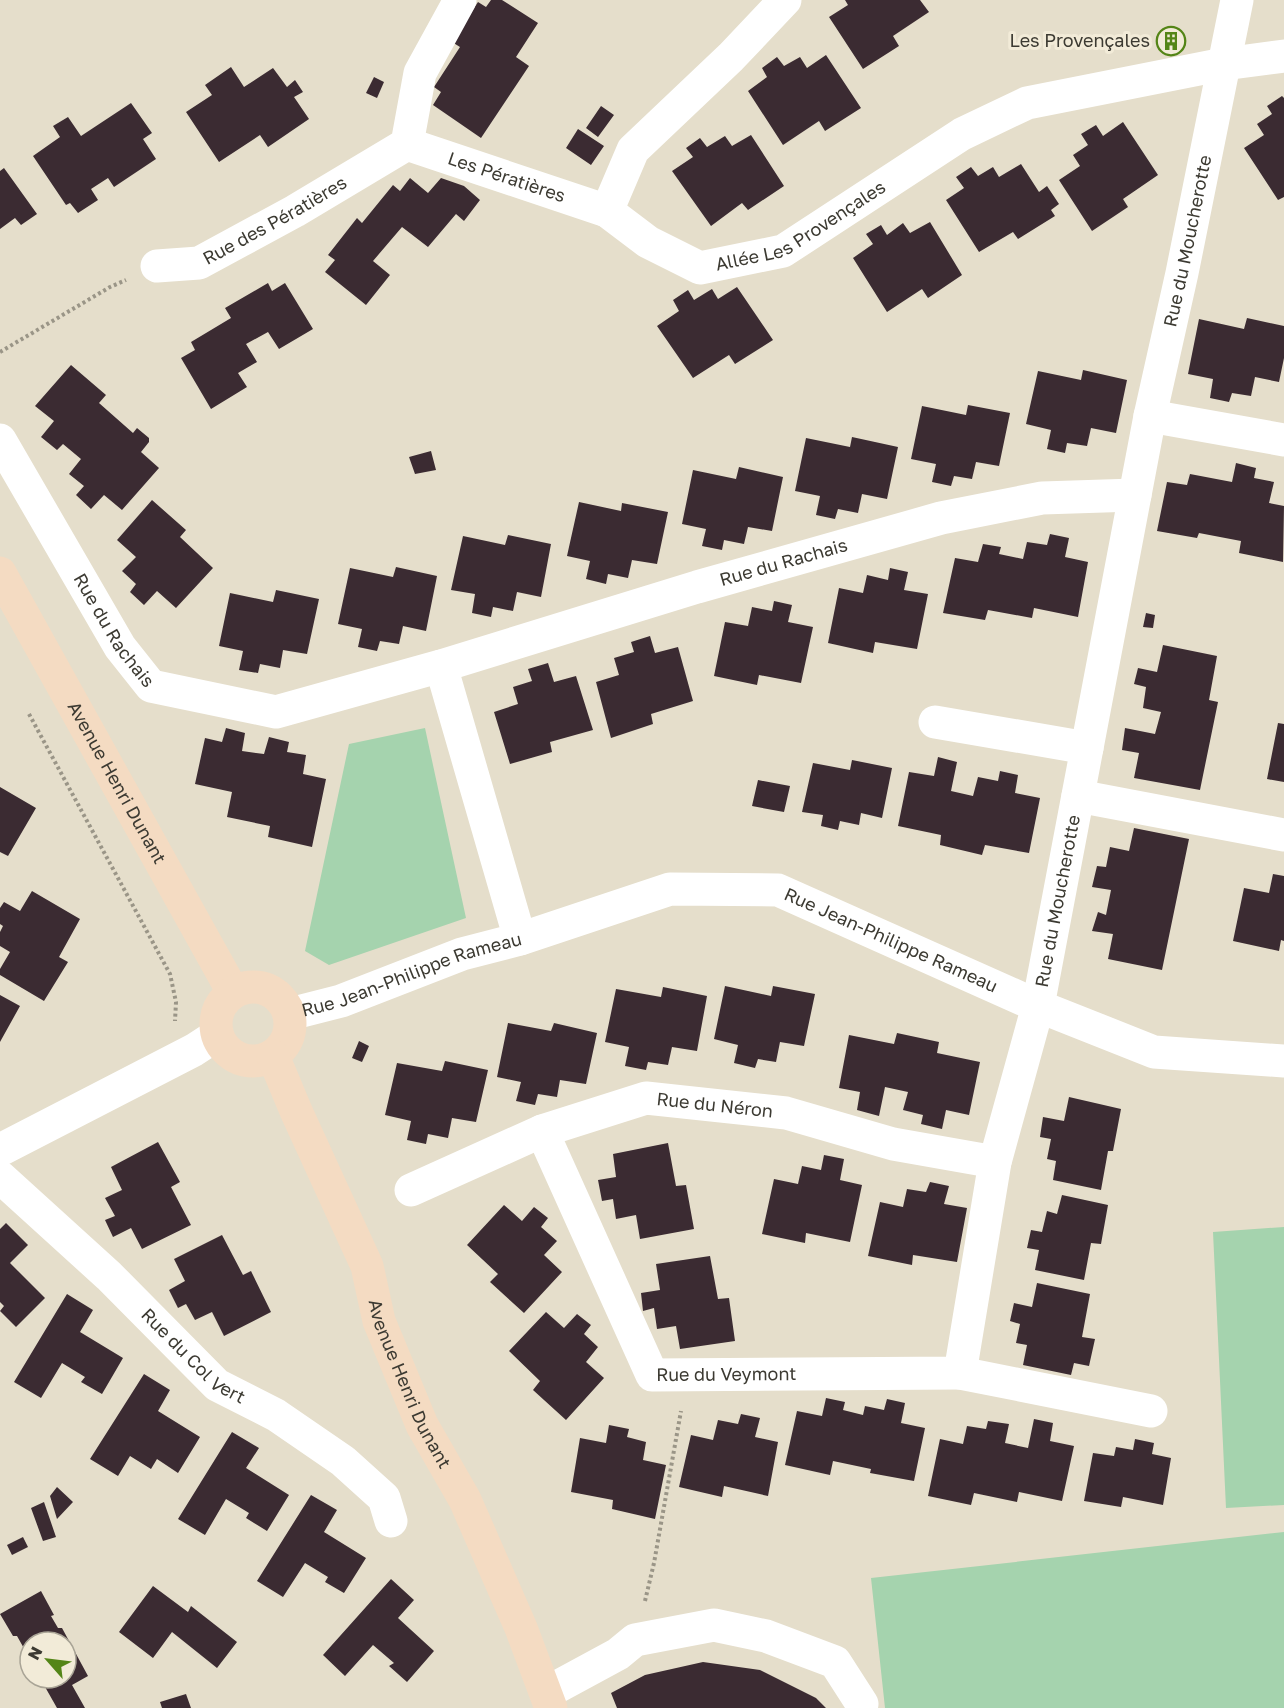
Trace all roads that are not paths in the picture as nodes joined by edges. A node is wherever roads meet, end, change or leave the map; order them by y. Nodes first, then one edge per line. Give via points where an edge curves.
1 (460, 0) edge
2 (785, 0) edge
3 (1237, 0) edge
4 (1284, 56) edge
5 (1224, 64) junction
6 (407, 144) junction
7 (607, 212) junction
8 (157, 266) road end
9 (1150, 416) junction
10 (0, 440) edge
11 (1284, 440) edge
12 (1135, 495) junction
13 (0, 573) edge
14 (441, 666) junction
15 (935, 722) dead end
16 (1087, 748) junction
17 (1078, 796) junction
18 (1284, 835) edge
19 (520, 939) junction
20 (233, 992) junction
21 (1038, 1006) junction
22 (290, 1014) junction
23 (217, 1035) junction
24 (273, 1056) junction
25 (1284, 1061) edge
26 (542, 1131) junction
27 (0, 1150) edge
28 (995, 1162) junction
29 (0, 1177) edge
30 (411, 1190) dead end
31 (960, 1372) junction
32 (1151, 1411) dead end
33 (391, 1521) dead end
34 (549, 1701) edge
35 (862, 1704) dead end

1 - 6 street via 420,74
2 - 7 street via 633,150
3 - 5 street
4 - 5 street, Allée Les Provençales
5 - 7 street, Allée Les Provençales via 1027,103 962,134 783,251 699,268 648,242
5 - 9 street, Rue du Moucherotte
6 - 7 street, Les Pératières
6 - 8 street, Rue des Pératières via 199,263
9 - 11 street
9 - 12 street, Rue du Moucherotte
10 - 14 street, Rue du Rachais via 120,647 151,686 276,712
12 - 14 street, Rue du Rachais via 1042,498 941,518 697,587
12 - 16 street, Rue du Moucherotte
13 - 20 main road, Avenue Henri Dunant
14 - 19 street
15 - 16 street
16 - 17 street, Rue du Moucherotte
17 - 18 street, Rue du Moucherotte
17 - 21 street, Rue du Moucherotte
19 - 21 street, Rue Jean-Philippe Rameau via 670,889 778,890
19 - 22 street, Rue Jean-Philippe Rameau via 462,954 341,1001
20 - 22 main road via 245,987 266,988 285,1003
20 - 23 main road via 217,1014
21 - 25 street, Rue Jean-Philippe Rameau via 1154,1052
21 - 28 street
22 - 24 main road via 287,1040
23 - 24 main road via 229,1053 241,1060 257,1062
23 - 27 street
24 - 34 main road, Avenue Henri Dunant via 368,1266 379,1321 422,1425 465,1500
26 - 28 street, Rue du Néron via 646,1098 786,1113 893,1144
26 - 30 street, Rue du Néron
26 - 31 street, Rue du Veymont via 652,1375
28 - 31 street
29 - 33 street, Rue du Col Vert via 108,1276 217,1385 276,1415 343,1461 384,1498
31 - 32 street, Rue du Veymont
34 - 35 street via 635,1640 714,1625 766,1636 834,1662

